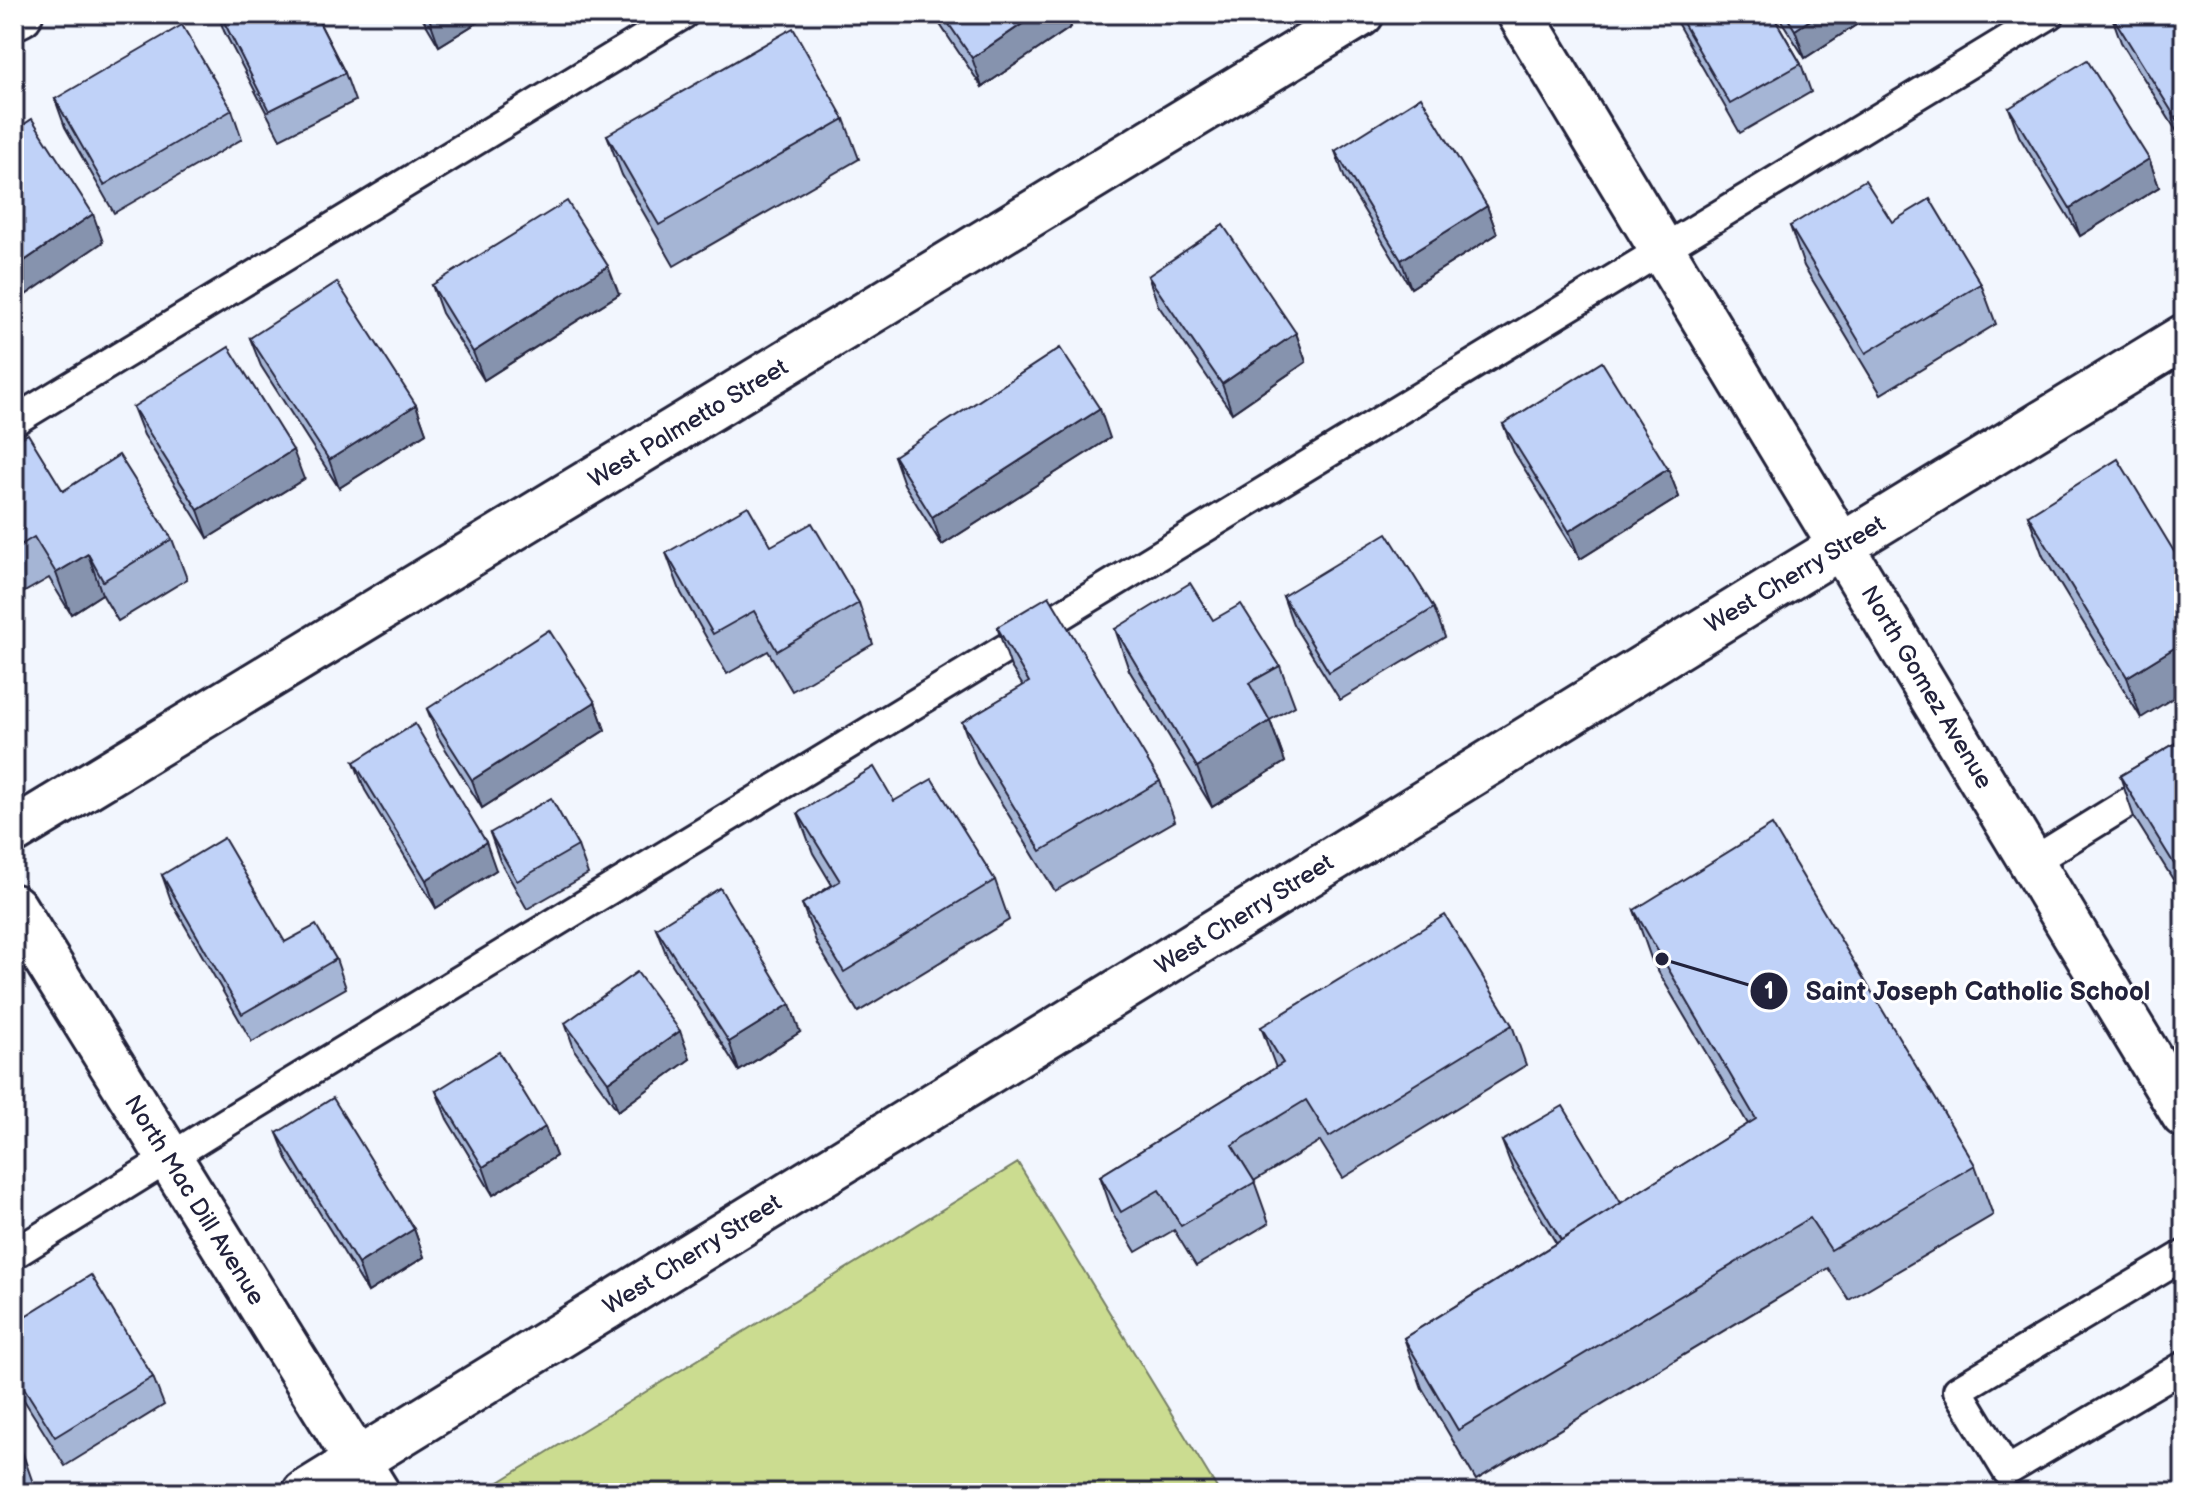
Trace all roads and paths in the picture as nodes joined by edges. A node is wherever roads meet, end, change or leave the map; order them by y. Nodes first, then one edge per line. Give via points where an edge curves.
1 (20, 14) edge
2 (684, 14) edge
3 (1361, 14) edge
4 (1520, 14) edge
5 (2050, 14) edge
6 (14, 17) edge
7 (1663, 250) junction
8 (2184, 337) edge
9 (14, 421) edge
10 (1842, 546) junction
11 (2184, 768) edge
12 (14, 831) edge
13 (2032, 862) junction
14 (14, 907) edge
15 (2184, 1115) edge
16 (169, 1157) junction
17 (14, 1254) edge
18 (2184, 1255) edge
19 (2184, 1366) edge
20 (367, 1477) edge
21 (305, 1493) edge

1 - 6 street
2 - 9 lane
3 - 12 street, West Palmetto Street
4 - 7 street, North Gomez Avenue
5 - 7 lane
7 - 10 street, North Gomez Avenue
7 - 16 lane
8 - 10 street, West Cherry Street
10 - 13 street, North Gomez Avenue
10 - 20 street, West Cherry Street
11 - 13 lane
13 - 15 street, North Gomez Avenue
14 - 16 street, North Mac Dill Avenue
16 - 17 lane
16 - 20 street, North Mac Dill Avenue
18 - 19 lane via 1958,1390 2007,1471
20 - 21 street, West Cherry Street

